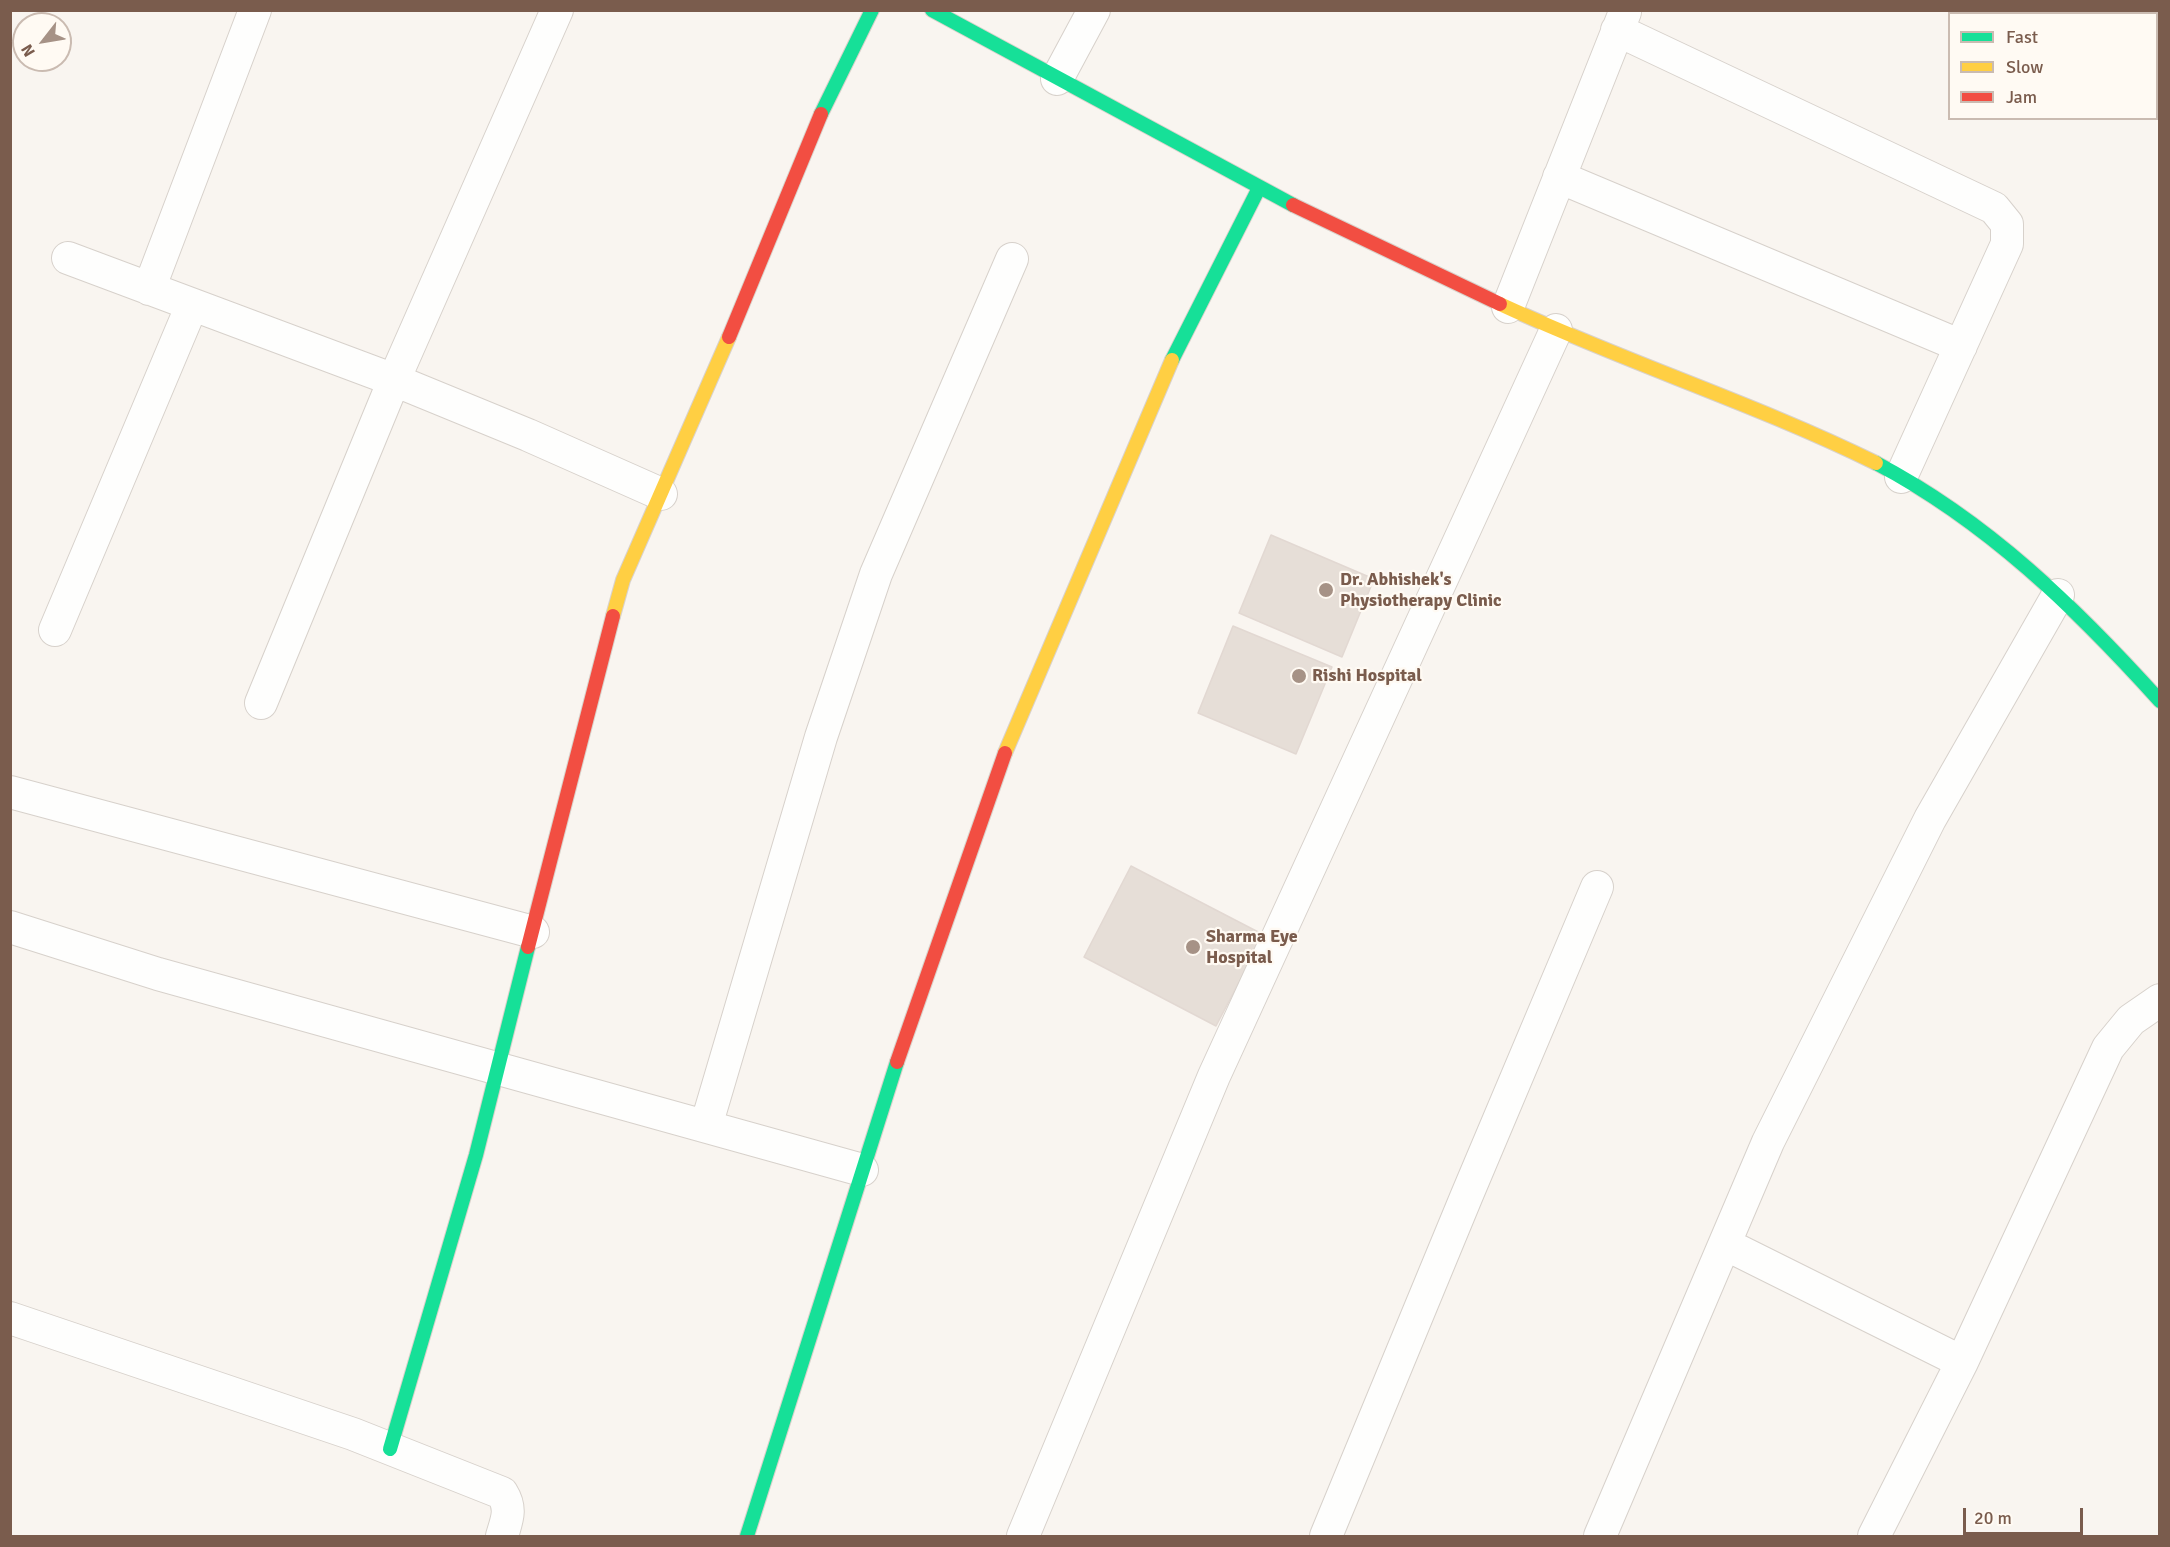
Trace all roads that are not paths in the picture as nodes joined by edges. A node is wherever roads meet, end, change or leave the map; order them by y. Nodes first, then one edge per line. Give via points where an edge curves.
1 (255, 10) edge
2 (557, 10) edge
3 (872, 10) edge
4 (932, 10) edge
5 (1094, 10) edge
6 (1621, 20) edge
7 (1057, 80) junction
8 (1559, 177) junction
9 (1259, 188) junction
10 (68, 258) dead end
11 (1012, 259) dead end
12 (149, 289) junction
13 (192, 305) junction
14 (1508, 307) junction
15 (1556, 330) junction
16 (1961, 346) junction
17 (394, 380) junction
18 (1901, 477) junction
19 (661, 494) junction
20 (2058, 595) junction
21 (55, 630) dead end
22 (2160, 701) edge
23 (261, 703) dead end
24 (10, 792) edge
25 (1597, 887) dead end
26 (10, 927) edge
27 (533, 932) junction
28 (2160, 1000) edge
29 (499, 1067) junction
30 (706, 1126) junction
31 (862, 1170) junction
32 (1725, 1244) junction
33 (10, 1318) edge
34 (1962, 1362) junction
35 (390, 1449) junction
36 (502, 1536) edge
37 (747, 1536) edge
38 (1023, 1536) edge
39 (1326, 1536) edge
40 (1600, 1536) edge
41 (1874, 1536) edge

1 - 12 street
2 - 17 street
3 - 19 street via 818,121
4 - 7 street
5 - 7 street
6 - 8 street
6 - 16 street via 1994,208 2007,224 2007,244
7 - 9 street
8 - 14 street
8 - 16 street
9 - 14 street
9 - 31 street via 1173,359 1014,729 908,1026
10 - 12 street
11 - 30 street via 876,574 821,737
12 - 13 street
13 - 17 street
13 - 21 street
14 - 15 street
15 - 18 street via 1769,415
15 - 38 street via 1214,1076
16 - 18 street
17 - 19 street
17 - 23 street
18 - 20 street via 2019,558
19 - 27 street via 623,580 593,685
20 - 22 street
20 - 32 street via 1930,819 1768,1142
24 - 27 street
25 - 39 street
26 - 29 street via 158,974
27 - 29 street
28 - 34 street via 2131,1020 2108,1048
29 - 30 street
29 - 35 street
30 - 31 street
31 - 37 street
32 - 34 street
32 - 40 street
33 - 35 street
34 - 41 street
35 - 36 street via 502,1493 509,1513

